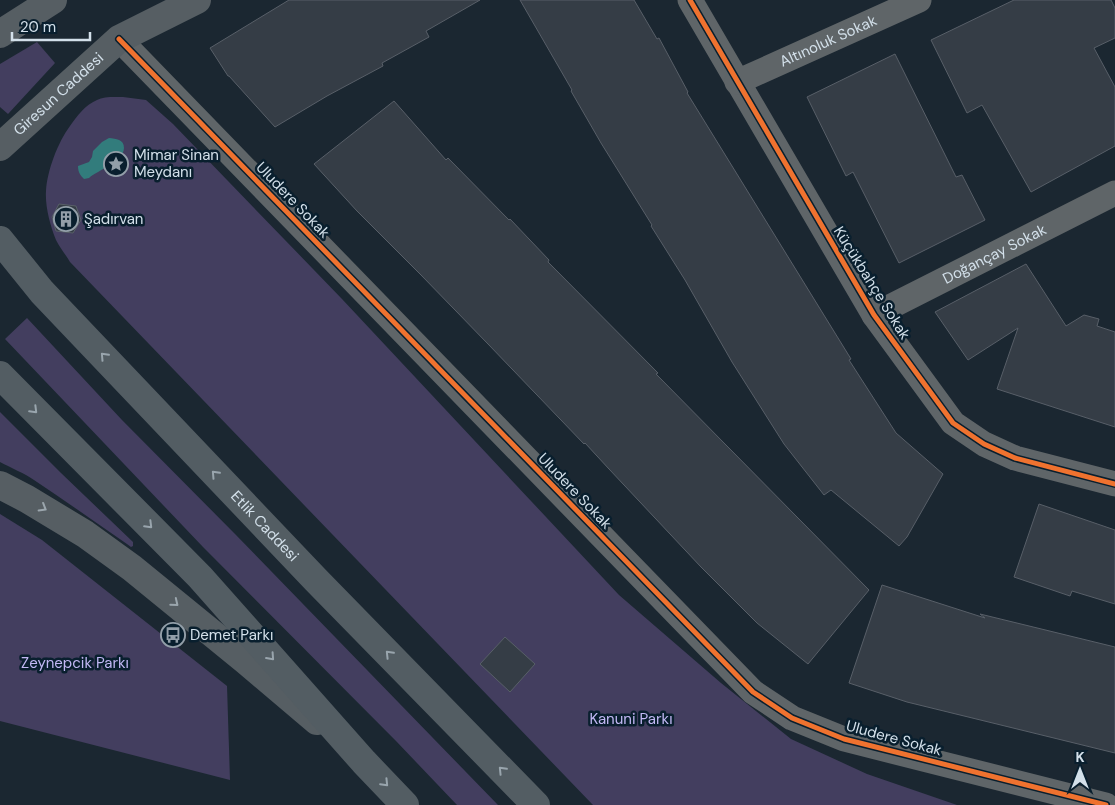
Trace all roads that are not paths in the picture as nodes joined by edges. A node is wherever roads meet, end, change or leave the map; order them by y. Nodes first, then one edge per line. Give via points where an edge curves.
1 (53, 0) edge
2 (196, 0) edge
3 (690, 0) edge
4 (919, 0) edge
5 (0, 34) edge
6 (120, 39) junction
7 (737, 82) junction
8 (0, 147) edge
9 (1115, 193) edge
10 (0, 240) edge
11 (874, 315) junction
12 (0, 375) edge
13 (1115, 484) edge
14 (0, 485) edge
15 (364, 762) junction
16 (405, 805) edge
17 (536, 805) edge
18 (1106, 805) edge

1 - 5 main road
2 - 6 main road, Giresun Caddesi
3 - 7 street, Küçükbahçe Sokak
4 - 7 street, Altınoluk Sokak
6 - 8 main road, Giresun Caddesi
6 - 18 street, Uludere Sokak via 753,692 792,718 844,739
7 - 11 street, Küçükbahçe Sokak
9 - 11 street, Doğançay Sokak
17 -> 10 main road, Etlik Caddesi via 309,573 42,292
11 - 13 street, Küçükbahçe Sokak via 952,424 1015,458
12 -> 15 main road via 200,577
14 -> 15 main road via 85,534 132,568
15 -> 16 main road

